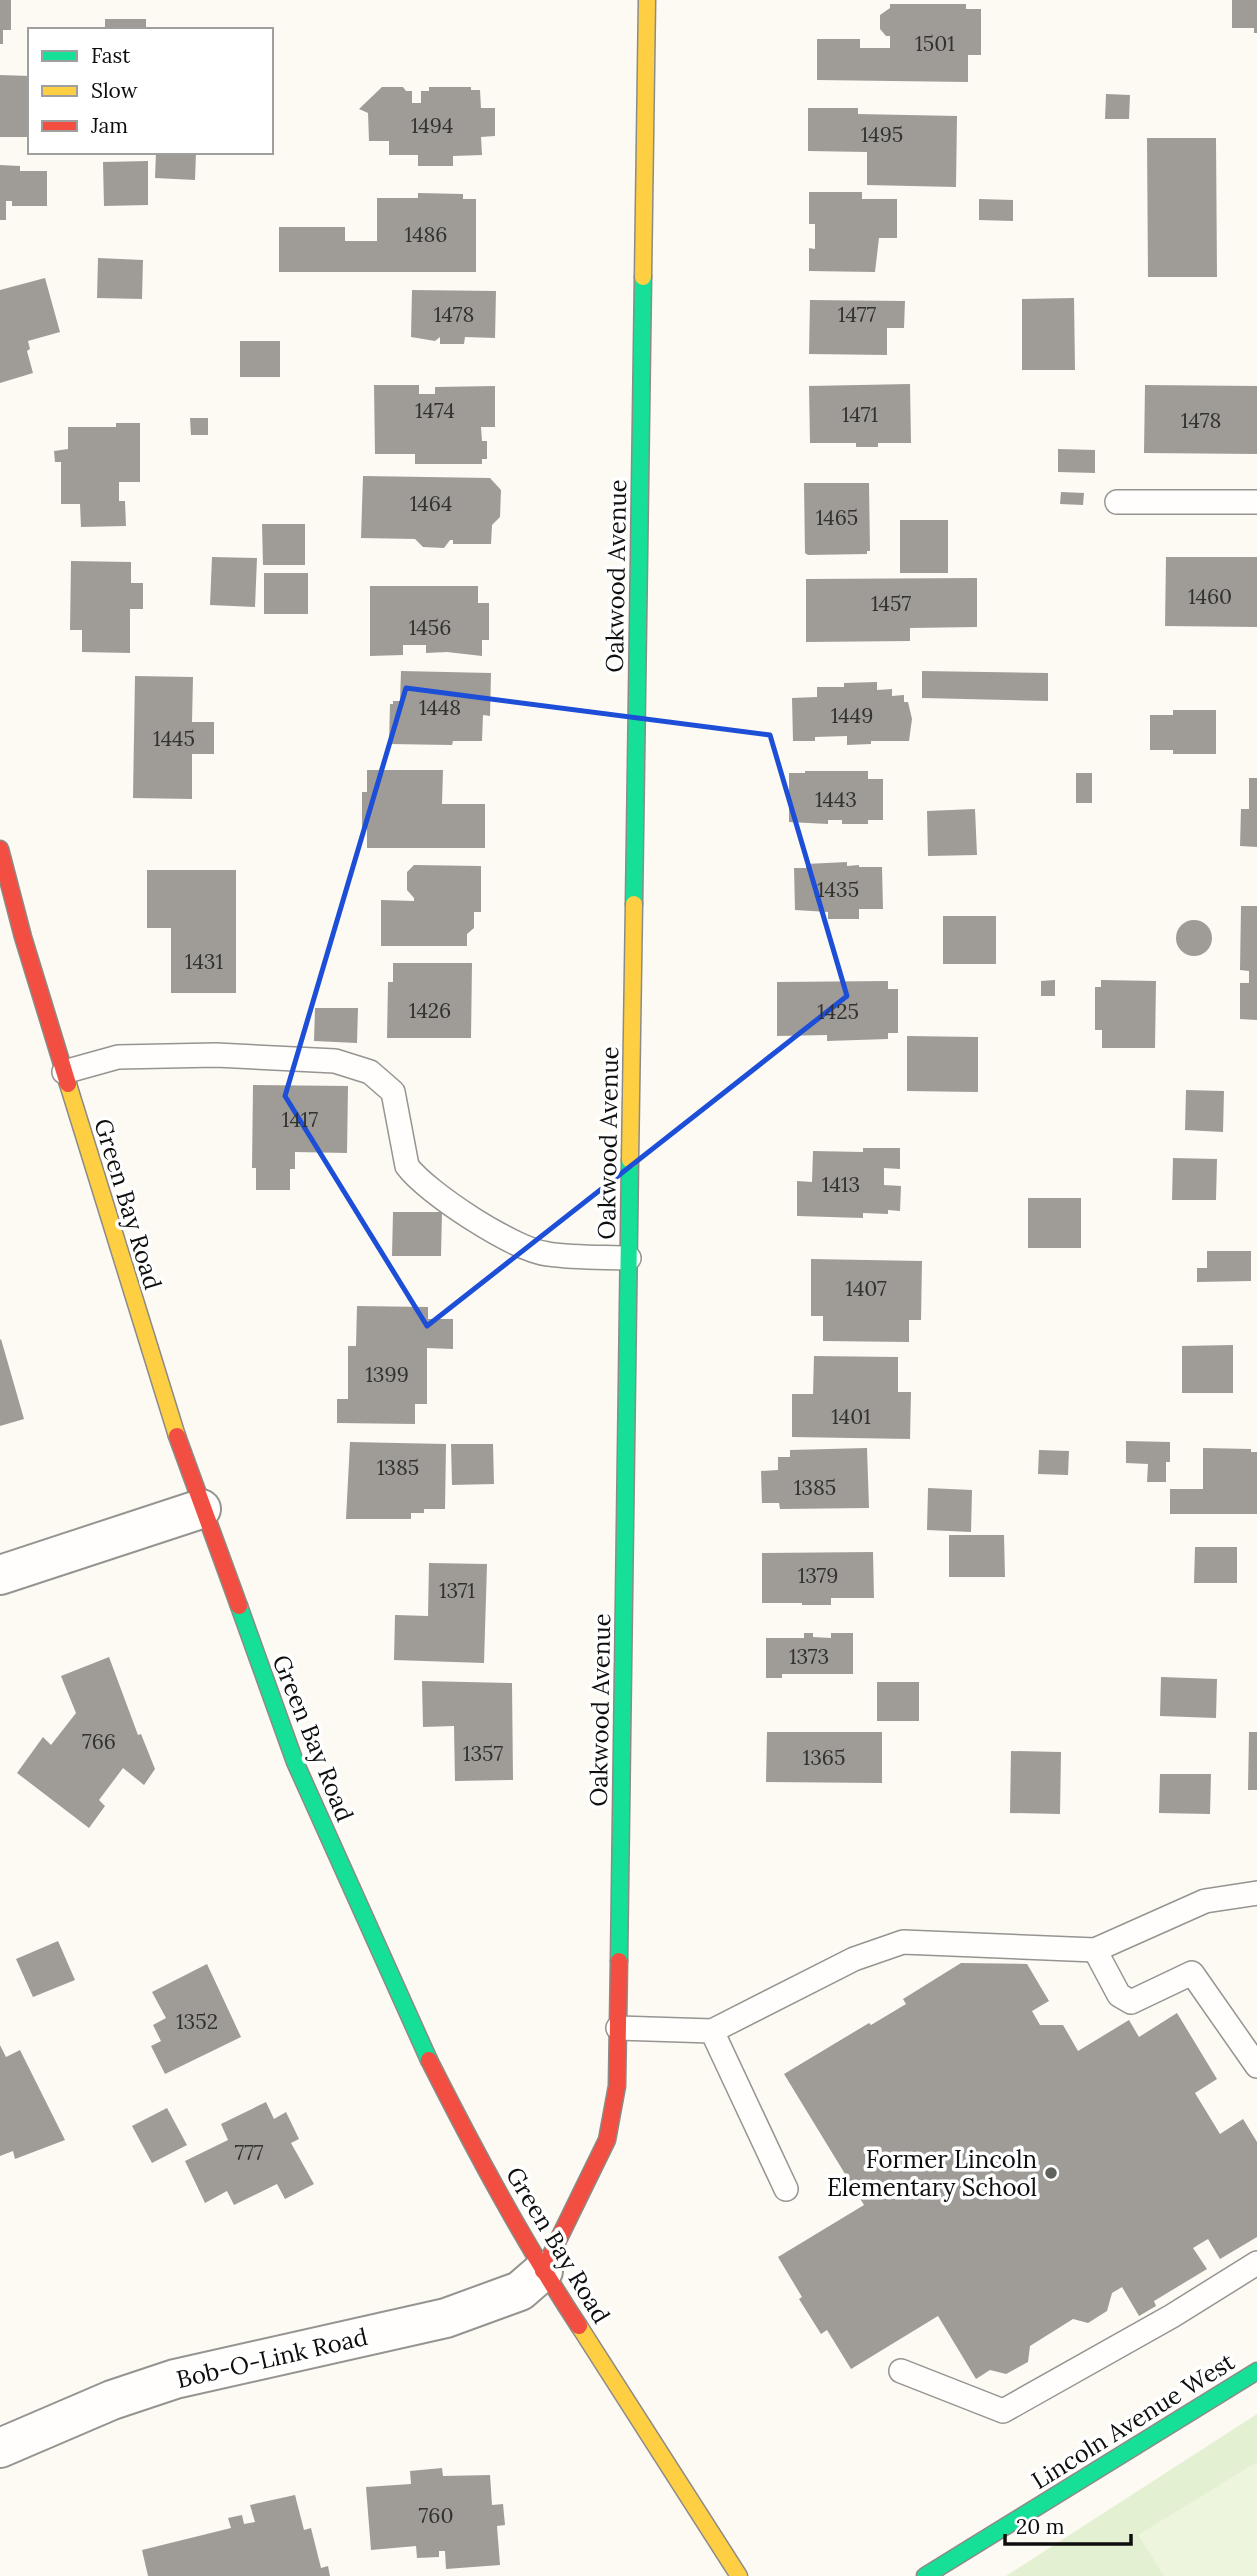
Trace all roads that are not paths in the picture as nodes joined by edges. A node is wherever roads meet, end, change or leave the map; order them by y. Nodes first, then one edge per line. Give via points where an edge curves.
1 (647, 0) edge
2 (1117, 502) dead end
3 (1257, 502) edge
4 (0, 849) edge
5 (64, 1072) junction
6 (629, 1258) junction
7 (201, 1509) junction
8 (0, 1575) edge
9 (1257, 1893) edge
10 (1095, 1950) junction
11 (618, 2028) junction
12 (712, 2031) junction
13 (1257, 2066) edge
14 (786, 2189) dead end
15 (1257, 2263) edge
16 (543, 2271) junction
17 (901, 2371) dead end
18 (1257, 2371) edge
19 (0, 2448) edge
20 (739, 2576) edge
21 (925, 2576) edge

1 - 6 street, Oakwood Avenue
2 - 3 lane
4 - 5 street, Green Bay Road
5 - 6 lane via 118,1057 216,1055 335,1061 370,1072 393,1092 407,1166 471,1217 510,1242 546,1254
5 - 7 street, Green Bay Road
6 - 11 street, Oakwood Avenue
7 - 8 street
7 - 16 street, Green Bay Road via 295,1762 410,2021
9 - 10 lane via 1205,1900
10 - 12 lane via 903,1942 854,1959
10 - 13 lane via 1119,1995 1131,2002 1192,1973
11 - 12 lane
11 - 16 street, Oakwood Avenue via 617,2086 607,2140
12 - 14 lane
15 - 17 lane via 1003,2411
16 - 19 street, Bob-O-Link Road via 520,2291 446,2318 175,2379 112,2400
16 - 20 street, Green Bay Road
18 - 21 street, Lincoln Avenue West

